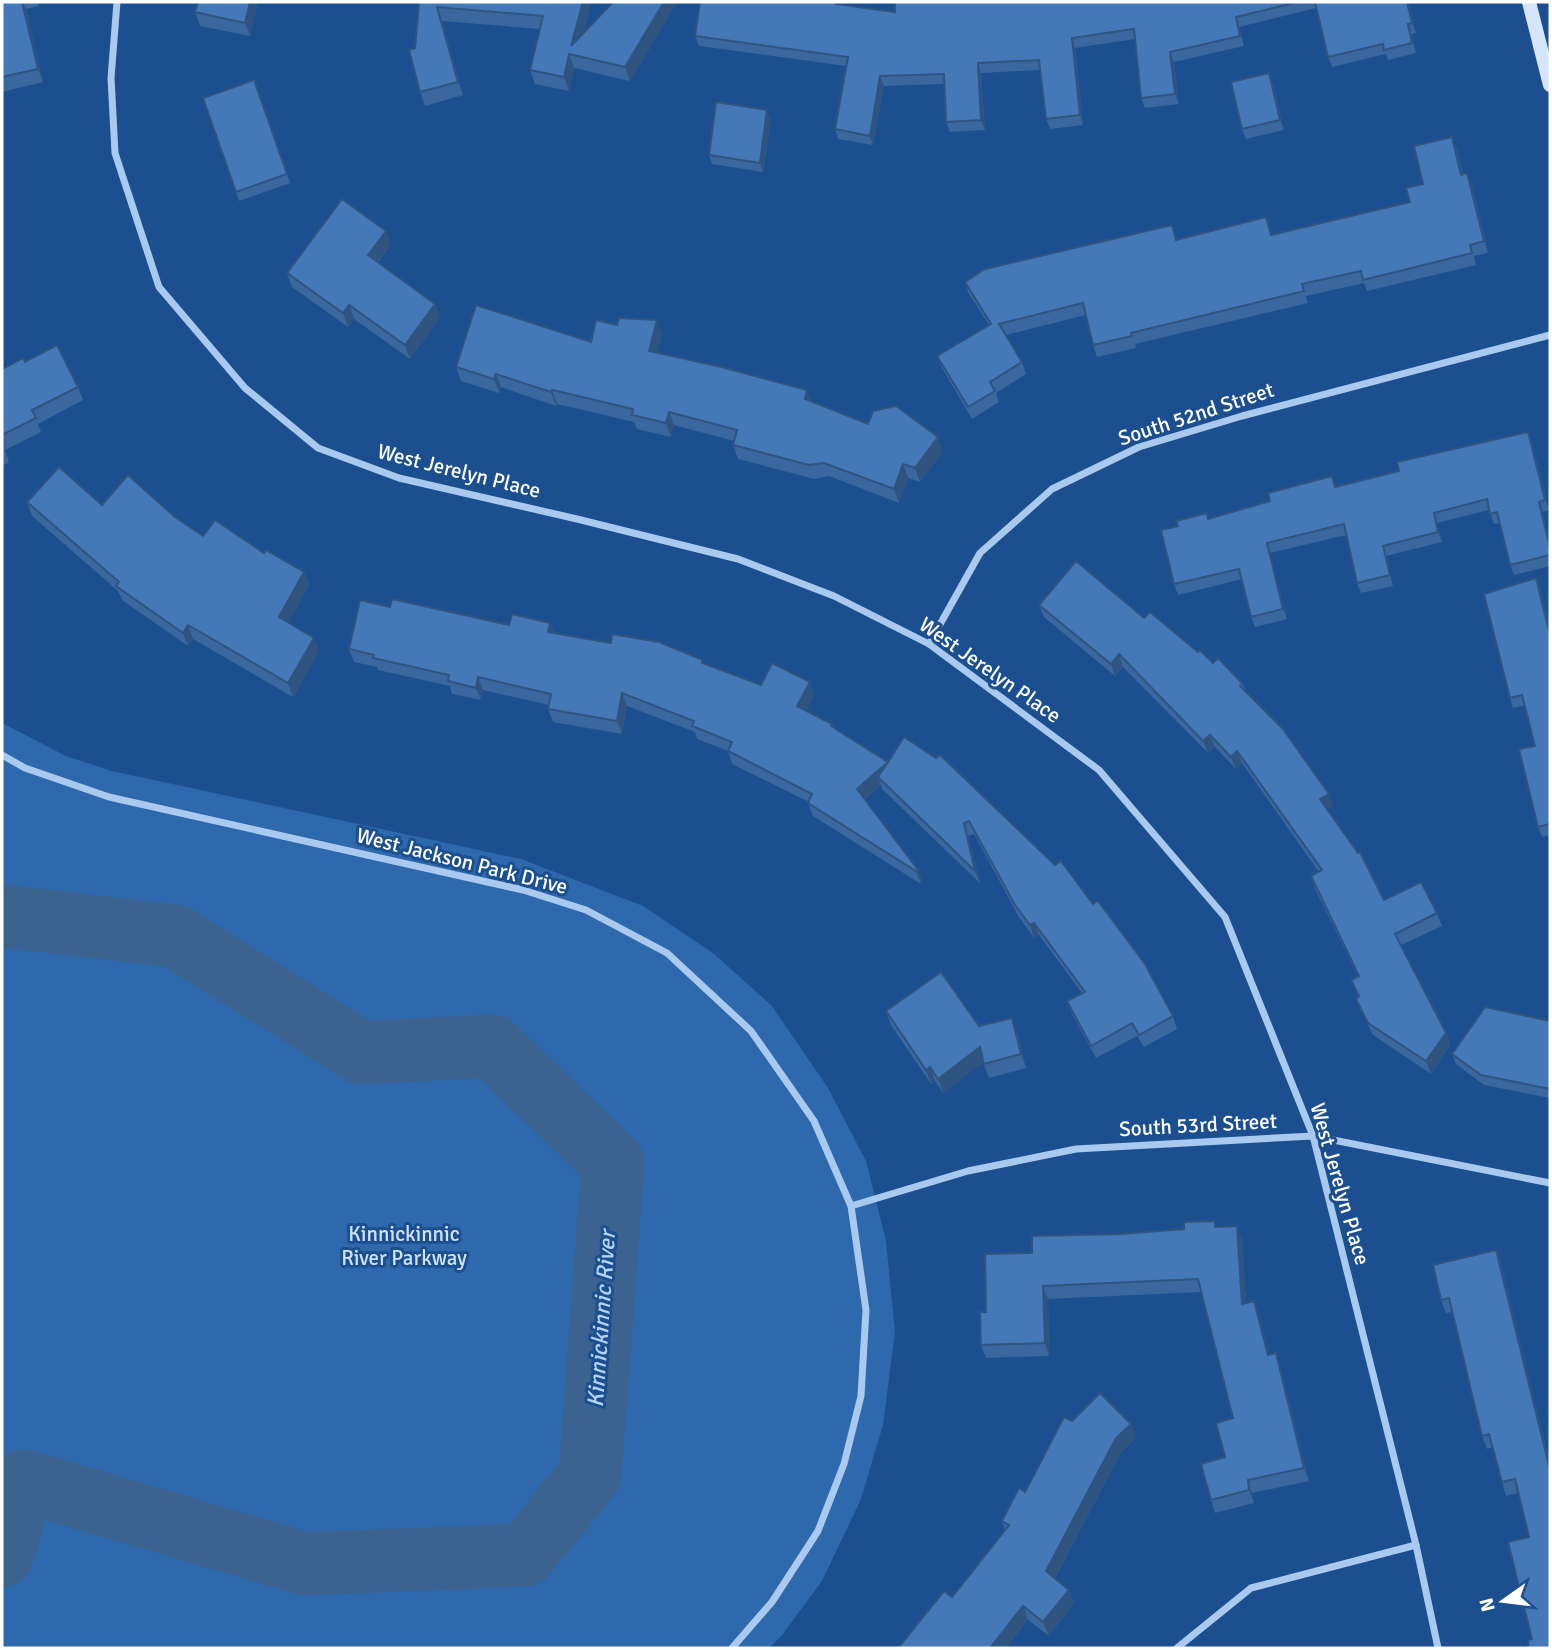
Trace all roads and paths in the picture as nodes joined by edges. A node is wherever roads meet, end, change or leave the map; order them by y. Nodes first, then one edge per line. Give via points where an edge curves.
1 (117, 2) edge
2 (1529, 2) edge
3 (1550, 86) edge
4 (1550, 335) edge
5 (929, 644) junction
6 (2, 755) edge
7 (1313, 1136) junction
8 (1550, 1183) edge
9 (851, 1206) junction
10 (1416, 1545) junction
11 (732, 1648) edge
12 (1177, 1648) edge
13 (1438, 1648) edge

1 - 5 street, West Jerelyn Place via 111,78 115,153 159,287 245,388 318,448 399,478 738,559 834,596
2 - 3 street
4 - 5 street, South 52nd Street via 1139,447 1052,489 980,553
5 - 7 street, West Jerelyn Place via 1099,769 1225,917
6 - 9 street, West Jackson Park Drive via 25,768 109,797 523,890 586,910 667,953 751,1031 814,1121
7 - 8 street, South 53rd Street
7 - 9 street, South 53rd Street via 1076,1149 968,1171
7 - 10 street, West Jerelyn Place
9 - 11 street, West Jackson Park Drive via 866,1310 861,1396 844,1464 818,1531 772,1602
10 - 12 street via 1251,1588
10 - 13 street, West Jerelyn Place

